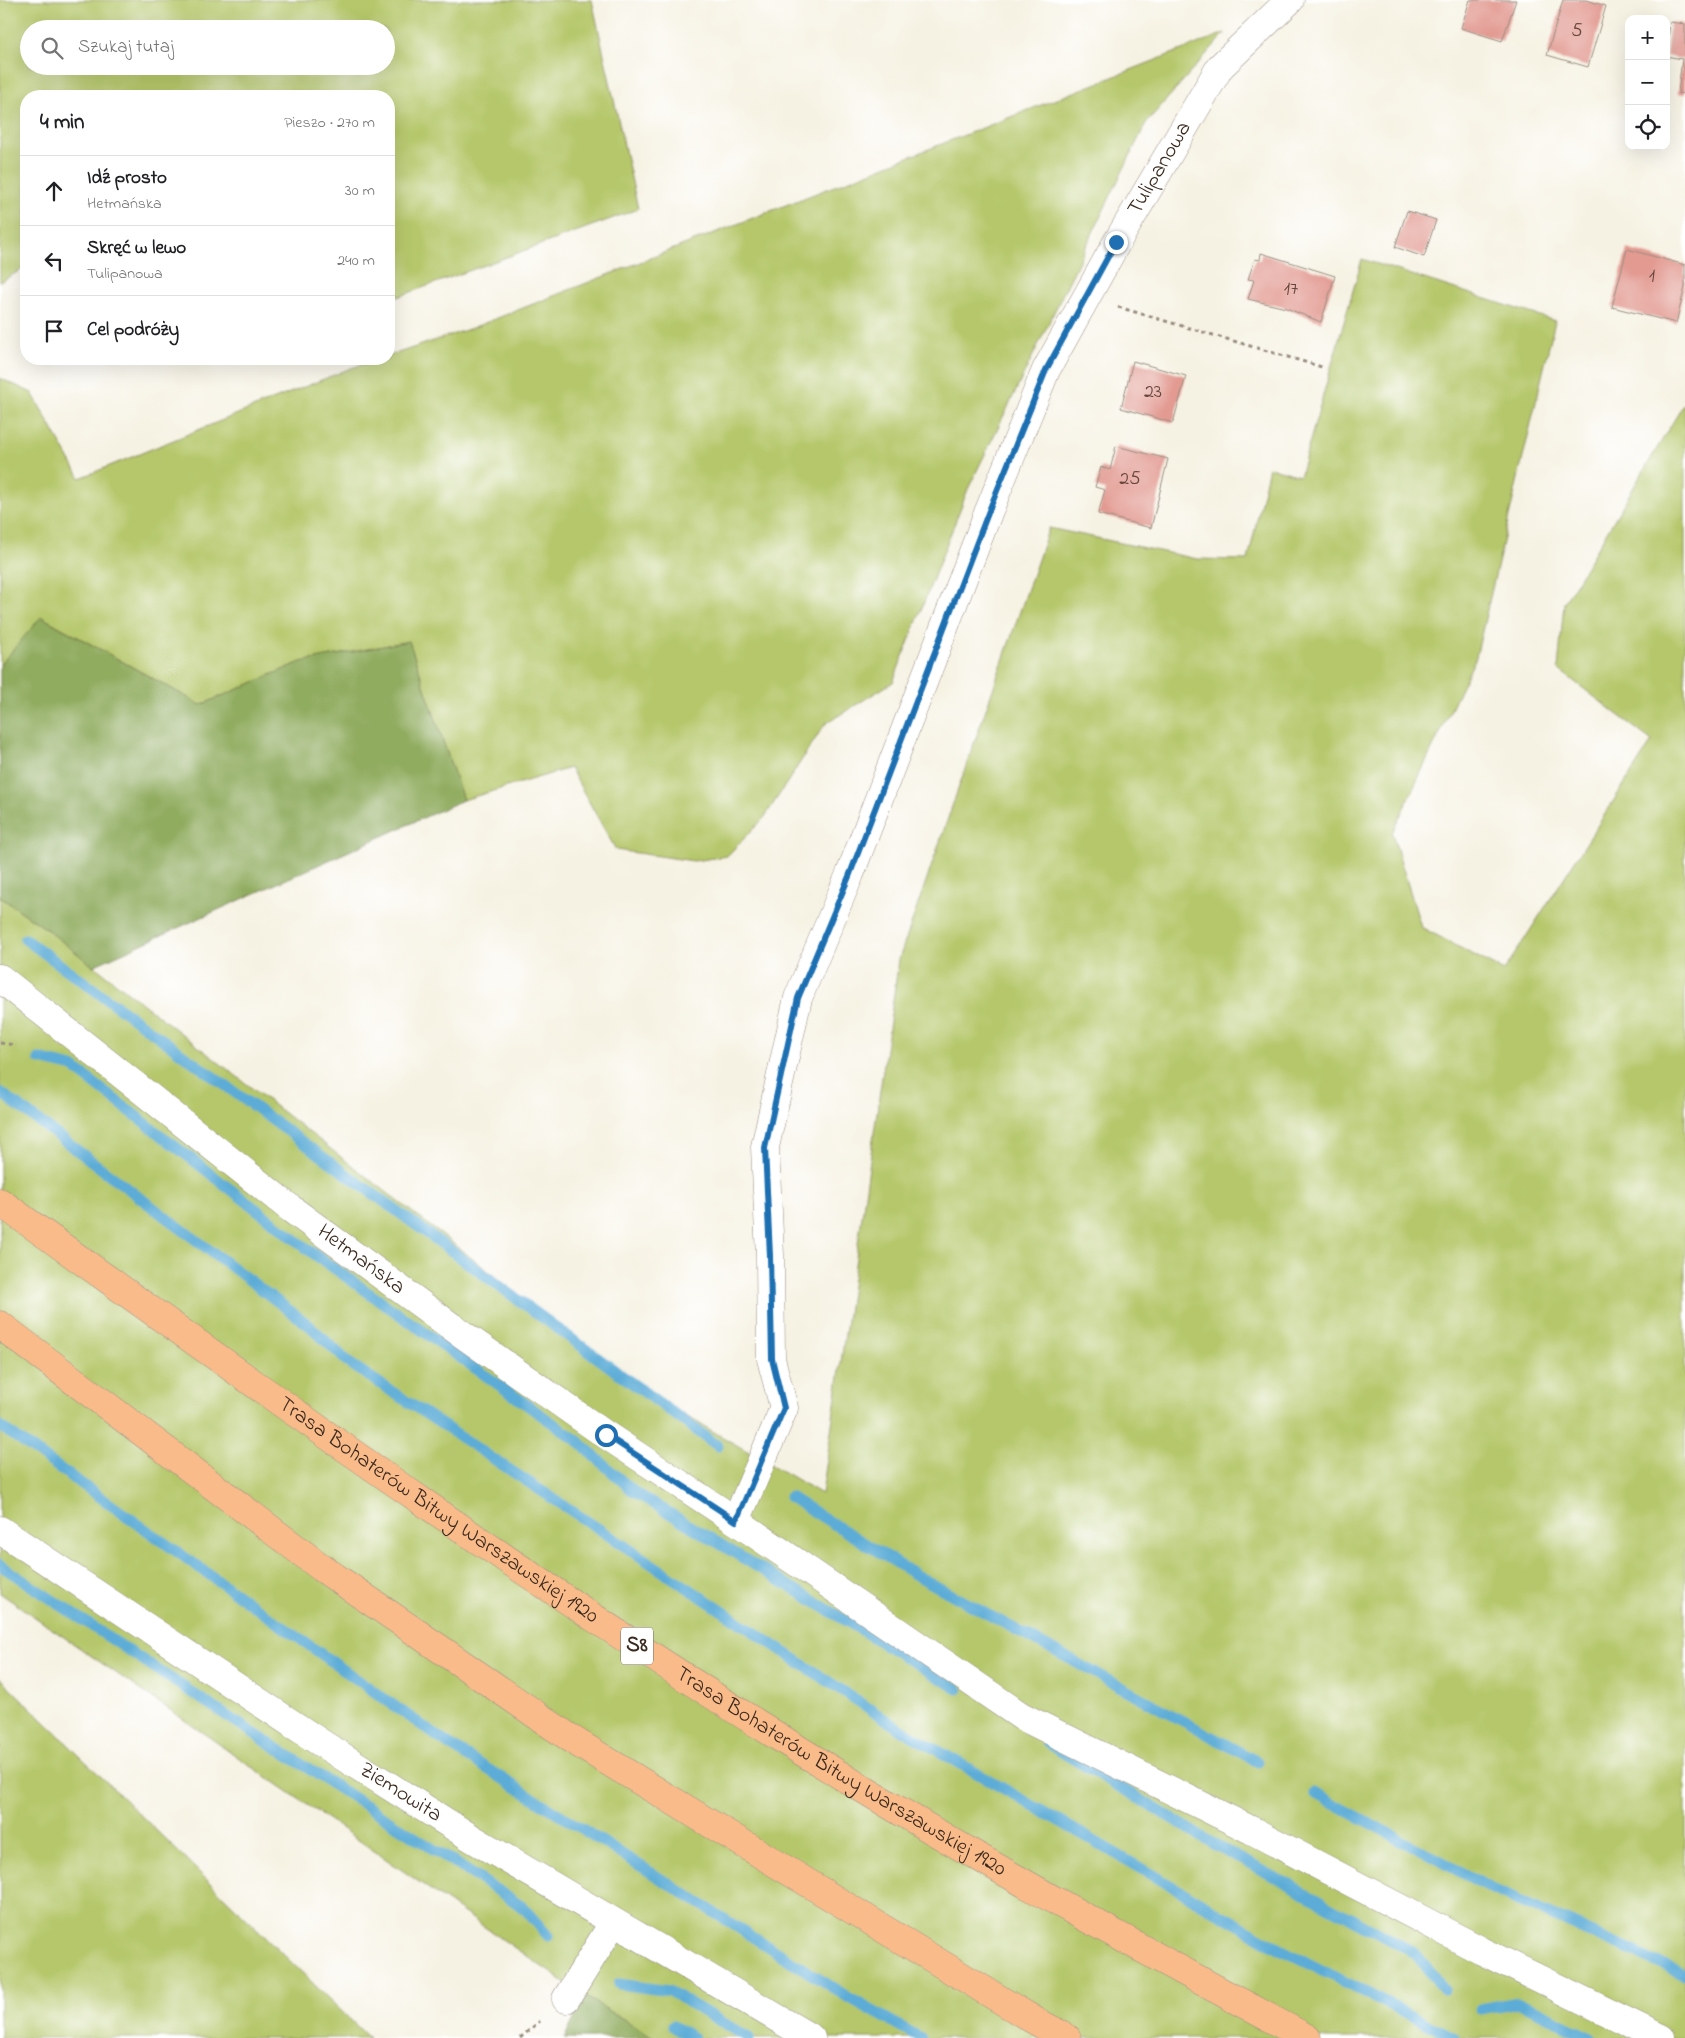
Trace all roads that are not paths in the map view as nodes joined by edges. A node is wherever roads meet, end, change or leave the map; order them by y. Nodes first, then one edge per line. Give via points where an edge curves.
1 (1290, 0) edge
2 (0, 978) edge
3 (0, 1202) edge
4 (0, 1324) edge
5 (736, 1521) junction
6 (0, 1530) edge
7 (613, 1923) junction
8 (566, 1999) dead end
9 (811, 2038) edge
10 (1067, 2038) edge
11 (1307, 2038) edge
12 (1661, 2038) edge

1 - 5 street, Tulipanowa via 1220,66 1086,297 1039,388 850,874 798,998 765,1148 772,1359 784,1408
2 - 5 street, Hetmańska via 291,1209 452,1327
3 - 11 highway, Trasa Bohaterów Bitwy Warszawskiej 1920 / S8 via 346,1450 622,1636 858,1786 1087,1920
4 - 10 highway via 322,1568 568,1737
5 - 12 street, Hetmańska via 1020,1716 1250,1830 1482,1951
6 - 7 street, Ziemowita via 318,1741
7 - 8 street
7 - 9 street, Ziemowita

